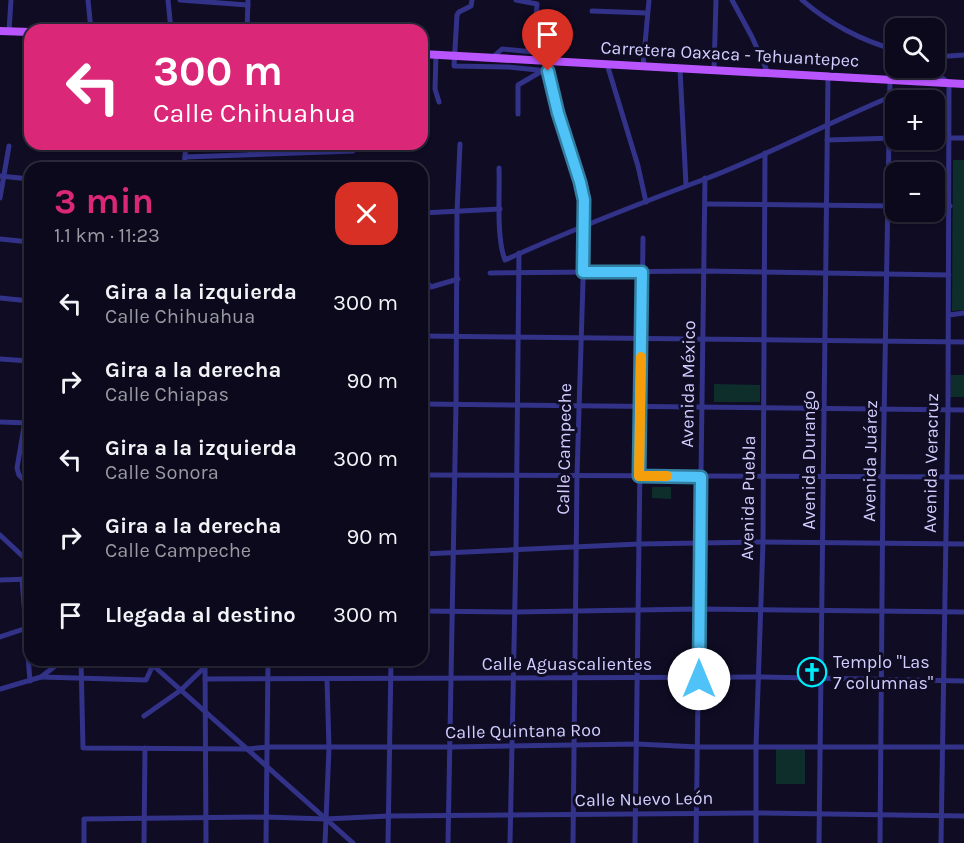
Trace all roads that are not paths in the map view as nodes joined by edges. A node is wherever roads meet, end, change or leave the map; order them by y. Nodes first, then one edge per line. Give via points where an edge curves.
1 (11, 0) edge
2 (88, 0) edge
3 (168, 0) edge
4 (180, 0) edge
5 (472, 0) edge
6 (516, 0) edge
7 (649, 0) edge
8 (716, 0) edge
9 (732, 0) edge
10 (802, 0) edge
11 (248, 3) edge
12 (592, 11) dead end
13 (647, 14) junction
14 (90, 24) edge
15 (170, 24) edge
16 (247, 24) edge
17 (5, 31) edge
18 (24, 32) edge
19 (885, 46) edge
20 (428, 54) edge
21 (436, 55) junction
22 (533, 55) junction
23 (964, 55) edge
24 (455, 56) junction
25 (945, 56) edge
26 (548, 61) junction
27 (607, 64) junction
28 (643, 66) junction
29 (680, 69) junction
30 (714, 70) junction
31 (545, 71) junction
32 (768, 73) junction
33 (828, 76) junction
34 (895, 78) edge
35 (941, 78) edge
36 (890, 80) junction
37 (949, 83) junction
38 (964, 84) edge
39 (890, 90) edge
40 (885, 100) edge
41 (439, 102) dead end
42 (518, 114) dead end
43 (827, 124) junction
44 (945, 138) edge
45 (949, 138) junction
46 (964, 138) edge
47 (885, 139) edge
48 (827, 140) junction
49 (460, 144) dead end
50 (9, 146) dead end
51 (186, 150) edge
52 (250, 150) edge
53 (352, 151) dead end
54 (765, 153) junction
55 (250, 154) junction
56 (185, 157) junction
57 (185, 162) edge
58 (499, 168) dead end
59 (2, 177) edge
60 (705, 178) junction
61 (24, 179) edge
62 (686, 185) junction
63 (0, 198) edge
64 (646, 202) junction
65 (706, 204) junction
66 (765, 206) junction
67 (826, 206) junction
68 (885, 206) edge
69 (945, 206) edge
70 (950, 206) junction
71 (500, 209) junction
72 (457, 212) junction
73 (428, 213) edge
74 (891, 222) edge
75 (584, 225) junction
76 (643, 238) dead end
77 (0, 239) edge
78 (24, 241) edge
79 (519, 253) junction
80 (705, 271) junction
81 (519, 272) junction
82 (583, 272) junction
83 (642, 272) junction
84 (765, 272) junction
85 (490, 273) dead end
86 (826, 273) junction
87 (888, 274) junction
88 (949, 275) junction
89 (458, 279) junction
90 (428, 283) edge
91 (0, 298) edge
92 (24, 300) edge
93 (964, 313) edge
94 (948, 315) junction
95 (428, 336) edge
96 (457, 336) junction
97 (519, 338) junction
98 (581, 338) junction
99 (642, 338) junction
100 (704, 339) junction
101 (765, 339) junction
102 (887, 341) junction
103 (826, 342) junction
104 (948, 342) junction
105 (964, 342) edge
106 (0, 358) edge
107 (24, 361) edge
108 (428, 404) edge
109 (456, 404) junction
110 (518, 405) junction
111 (579, 405) junction
112 (640, 406) junction
113 (764, 406) junction
114 (702, 407) junction
115 (824, 408) junction
116 (886, 408) junction
117 (948, 409) junction
118 (964, 410) edge
119 (0, 422) edge
120 (24, 423) edge
121 (24, 436) edge
122 (428, 475) edge
123 (455, 475) junction
124 (516, 475) junction
125 (577, 475) junction
126 (639, 476) junction
127 (701, 477) junction
128 (763, 477) junction
129 (824, 477) junction
130 (884, 477) junction
131 (945, 477) junction
132 (964, 477) edge
133 (24, 478) edge
134 (0, 535) edge
135 (763, 542) junction
136 (700, 543) junction
137 (824, 543) junction
138 (883, 543) junction
139 (639, 544) junction
140 (945, 544) junction
141 (964, 544) edge
142 (577, 547) junction
143 (516, 549) junction
144 (454, 552) junction
145 (428, 554) edge
146 (24, 557) edge
147 (22, 579) joint
148 (0, 580) edge
149 (24, 595) edge
150 (699, 609) junction
151 (428, 610) edge
152 (452, 610) junction
153 (637, 610) junction
154 (576, 611) junction
155 (761, 611) junction
156 (516, 612) junction
157 (823, 612) junction
158 (882, 612) junction
159 (943, 612) junction
160 (964, 612) edge
161 (24, 628) edge
162 (0, 637) edge
163 (29, 666) edge
164 (55, 666) edge
165 (81, 666) edge
166 (152, 666) edge
167 (155, 666) edge
168 (268, 666) edge
169 (391, 666) edge
170 (205, 668) joint
171 (41, 677) junction
172 (760, 677) junction
173 (514, 678) junction
174 (574, 678) junction
175 (81, 679) junction
176 (205, 679) junction
177 (391, 679) junction
178 (636, 679) junction
179 (699, 679) junction
180 (822, 679) junction
181 (882, 679) junction
182 (268, 680) junction
183 (327, 680) junction
184 (451, 680) junction
185 (30, 681) junction
186 (942, 681) junction
187 (964, 681) edge
188 (0, 689) edge
189 (181, 690) junction
190 (205, 712) junction
191 (144, 716) dead end
192 (637, 744) junction
193 (573, 745) junction
194 (511, 746) junction
195 (756, 746) junction
196 (822, 746) junction
197 (881, 746) junction
198 (268, 747) junction
199 (390, 747) junction
200 (452, 747) junction
201 (698, 747) junction
202 (941, 747) junction
203 (964, 747) edge
204 (145, 748) junction
205 (207, 748) junction
206 (329, 748) junction
207 (247, 749) junction
208 (267, 766) junction
209 (696, 813) junction
210 (756, 813) junction
211 (820, 813) junction
212 (635, 814) junction
213 (881, 814) junction
214 (573, 815) junction
215 (389, 816) junction
216 (449, 816) junction
217 (510, 816) junction
218 (941, 816) junction
219 (964, 816) edge
220 (267, 817) junction
221 (206, 818) junction
222 (144, 819) junction
223 (325, 819) junction
224 (84, 843) edge
225 (144, 843) edge
226 (206, 843) edge
227 (266, 843) edge
228 (325, 843) edge
229 (353, 843) edge
230 (388, 843) edge
231 (448, 843) edge
232 (510, 843) edge
233 (573, 843) edge
234 (635, 843) edge
235 (696, 843) edge
236 (756, 843) edge
237 (819, 843) edge
238 (880, 843) edge
239 (941, 843) edge

1 - 17 street
2 - 14 street
3 - 15 street
4 - 11 street
5 - 24 street via 471,6 457,15
6 - 22 street via 537,4
7 - 13 street
8 - 30 street
9 - 32 street
10 - 19 street via 821,16
11 - 16 street
12 - 13 street
13 - 28 street
17 - 18 main road
20 - 21 main road, Carretera Oaxaca - Tehuantepec
21 - 24 main road, Carretera Oaxaca - Tehuantepec
21 - 41 street via 435,89
22 - 24 main road, Carretera Oaxaca - Tehuantepec
22 - 26 main road, Carretera Oaxaca - Tehuantepec
23 - 25 street
24 - 31 street via 454,66
26 - 27 main road, Carretera Oaxaca - Tehuantepec
26 - 31 street, Calle Campeche
27 - 28 main road, Carretera Oaxaca - Tehuantepec
27 - 64 street
28 - 29 main road, Carretera Oaxaca - Tehuantepec
29 - 30 main road, Carretera Oaxaca - Tehuantepec
29 - 62 street
30 - 32 main road, Carretera Oaxaca - Tehuantepec
31 - 42 street via 518,85
31 - 75 street, Calle Campeche via 580,182
32 - 33 main road, Carretera Oaxaca - Tehuantepec
33 - 36 main road, Carretera Oaxaca - Tehuantepec
33 - 43 street, Avenida Durango
34 - 36 street
35 - 37 street
36 - 37 main road, Carretera Oaxaca - Tehuantepec
36 - 39 street, Avenida Juárez
37 - 38 main road, Carretera Oaxaca - Tehuantepec
37 - 45 street, Avenida Veracruz
40 - 43 street
43 - 48 street, Avenida Durango
43 - 54 street
44 - 45 street
45 - 46 street
45 - 70 street, Avenida Veracruz
47 - 48 street
48 - 67 street, Avenida Durango
49 - 72 street
50 - 59 street
51 - 56 street
52 - 55 street
53 - 55 street
54 - 60 street
54 - 66 street, Avenida Puebla
55 - 56 street
56 - 57 street
58 - 71 street
59 - 61 street
59 - 63 street
60 - 62 street
60 - 65 street, Avenida México
62 - 64 street
64 - 75 street
65 - 66 street
65 - 80 street, Avenida México
66 - 67 street
66 - 84 street, Avenida Puebla
67 - 68 street
67 - 86 street, Avenida Durango
69 - 70 street
70 - 88 street, Avenida Veracruz
71 - 72 street
71 - 79 street via 505,260
72 - 73 street
72 - 89 street
74 - 87 street, Avenida Juárez
75 - 79 street
75 - 82 street, Calle Campeche
76 - 83 street
77 - 78 street
79 - 81 street
80 - 83 street
80 - 84 street
80 - 100 street, Avenida México
81 - 82 street
81 - 85 street
81 - 97 street
82 - 83 street
82 - 98 street, Calle Campeche
83 - 99 street
84 - 86 street
84 - 101 street, Avenida Puebla
86 - 87 street
86 - 103 street, Avenida Durango
87 - 88 street
87 - 102 street, Avenida Juárez
88 - 94 street, Avenida Veracruz
89 - 90 street via 431,287
89 - 96 street
91 - 92 street
93 - 94 street
94 - 104 street, Avenida Veracruz
95 - 96 street
96 - 97 street
96 - 109 street
97 - 98 street
97 - 110 street
98 - 99 street
98 - 111 street, Calle Campeche
99 - 100 street
99 - 112 street
100 - 101 street
100 - 114 street, Avenida México
101 - 103 street
101 - 113 street, Avenida Puebla
102 - 103 street
102 - 104 street
102 - 116 street, Avenida Juárez
103 - 115 street, Avenida Durango
104 - 105 street
104 - 117 street, Avenida Veracruz
106 - 107 street
108 - 109 street
109 - 110 street
109 - 123 street
110 - 111 street
110 - 124 street
111 - 112 street
111 - 125 street, Calle Campeche
112 - 114 street
112 - 126 street
113 - 114 street
113 - 115 street
113 - 128 street, Avenida Puebla
114 - 127 street, Avenida México
115 - 116 street
115 - 129 street, Avenida Durango
116 - 117 street
116 - 130 street, Avenida Juárez
117 - 118 street
117 - 131 street, Avenida Veracruz
119 - 120 street
121 - 133 street via 17,468
122 - 123 street
123 - 124 street
123 - 144 street
124 - 125 street
124 - 143 street
125 - 126 street
125 - 142 street, Calle Campeche
126 - 127 street
126 - 139 street
127 - 128 street
127 - 136 street, Avenida México
128 - 129 street
128 - 135 street, Avenida Puebla
129 - 130 street
129 - 137 street, Avenida Durango
130 - 131 street
130 - 138 street, Avenida Juárez
131 - 132 street
131 - 140 street, Avenida Veracruz
134 - 146 street
135 - 136 street
135 - 137 street
135 - 155 street, Avenida Puebla
136 - 139 street
136 - 150 street, Avenida México
137 - 138 street
137 - 157 street, Avenida Durango
138 - 140 street
138 - 158 street, Avenida Juárez
139 - 142 street
139 - 153 street
140 - 141 street
140 - 159 street, Avenida Veracruz
142 - 143 street
142 - 154 street, Calle Campeche
143 - 144 street
143 - 156 street
144 - 145 street
144 - 152 street
147 - 148 street
147 - 149 street
150 - 153 street
150 - 155 street
150 - 179 street, Avenida México
151 - 152 street
152 - 156 street
152 - 184 street
153 - 154 street
153 - 178 street
154 - 156 street
154 - 174 street, Calle Campeche
155 - 157 street
155 - 172 street, Avenida Puebla
156 - 173 street
157 - 158 street
157 - 180 street, Avenida Durango
158 - 159 street
158 - 181 street, Avenida Juárez
159 - 160 street
159 - 186 street, Avenida Veracruz
161 - 162 street
163 - 185 street
164 - 171 street
165 - 175 street
166 - 175 street via 146,680
167 - 189 street
168 - 182 street
169 - 177 street
170 - 176 street
170 - 189 street
171 - 175 street
171 - 185 street
172 - 179 street, Calle Aguascalientes
172 - 180 street, Calle Aguascalientes
172 - 195 street, Avenida Puebla
173 - 174 street, Calle Aguascalientes
173 - 184 street, Calle Aguascalientes
173 - 194 street
174 - 178 street, Calle Aguascalientes
174 - 193 street, Calle Campeche
175 - 204 street, Calle Quintana Roo via 83,748
176 - 182 street, Calle Aguascalientes
176 - 190 street
177 - 183 street, Calle Aguascalientes
177 - 184 street, Calle Aguascalientes
177 - 199 street
178 - 179 street, Calle Aguascalientes
178 - 192 street
179 - 201 street, Avenida México
180 - 181 street, Calle Aguascalientes
180 - 196 street, Avenida Durango
181 - 186 street, Calle Aguascalientes
181 - 197 street, Avenida Juárez
182 - 183 street, Calle Aguascalientes
182 - 198 street
183 - 206 street
184 - 200 street
185 - 188 street
186 - 187 street, Calle Aguascalientes
186 - 202 street, Avenida Veracruz
189 - 190 street
189 - 191 street
190 - 205 street
190 - 207 street
192 - 193 street, Calle Quintana Roo
192 - 201 street, Calle Quintana Roo
192 - 212 street
193 - 194 street, Calle Quintana Roo
193 - 214 street, Calle Campeche
194 - 200 street, Calle Quintana Roo
194 - 217 street
195 - 196 street, Calle Quintana Roo
195 - 201 street, Calle Quintana Roo
195 - 210 street, Avenida Puebla
196 - 197 street, Calle Quintana Roo
196 - 211 street, Avenida Durango
197 - 202 street, Calle Quintana Roo
197 - 213 street, Avenida Juárez
198 - 206 street, Calle Quintana Roo
198 - 207 street, Calle Quintana Roo
198 - 208 street
199 - 200 street, Calle Quintana Roo
199 - 206 street, Calle Quintana Roo
199 - 215 street
200 - 216 street
201 - 209 street, Avenida México
202 - 203 street, Calle Quintana Roo
202 - 218 street, Avenida Veracruz
204 - 205 street, Calle Quintana Roo
204 - 222 street
205 - 207 street, Calle Quintana Roo
205 - 221 street
206 - 223 street
207 - 208 street
208 - 220 street
208 - 223 street
209 - 210 street, Calle Nuevo León
209 - 212 street, Calle Nuevo León
209 - 235 street, Avenida México
210 - 211 street, Calle Nuevo León
210 - 236 street, Avenida Puebla
211 - 213 street, Calle Nuevo León
211 - 237 street, Avenida Durango
212 - 214 street, Calle Nuevo León
212 - 234 street
213 - 218 street, Calle Nuevo León
213 - 238 street, Avenida Juárez
214 - 217 street, Calle Nuevo León
214 - 233 street, Calle Campeche
215 - 216 street, Calle Nuevo León
215 - 223 street, Calle Nuevo León
215 - 230 street
216 - 217 street, Calle Nuevo León
216 - 231 street
217 - 232 street
218 - 219 street, Calle Nuevo León
218 - 239 street, Avenida Veracruz
220 - 221 street, Calle Nuevo León
220 - 223 street, Calle Nuevo León
220 - 227 street
221 - 222 street, Calle Nuevo León
221 - 226 street
222 - 224 street, Calle Nuevo León via 84,819
222 - 225 street
223 - 228 street
223 - 229 street

